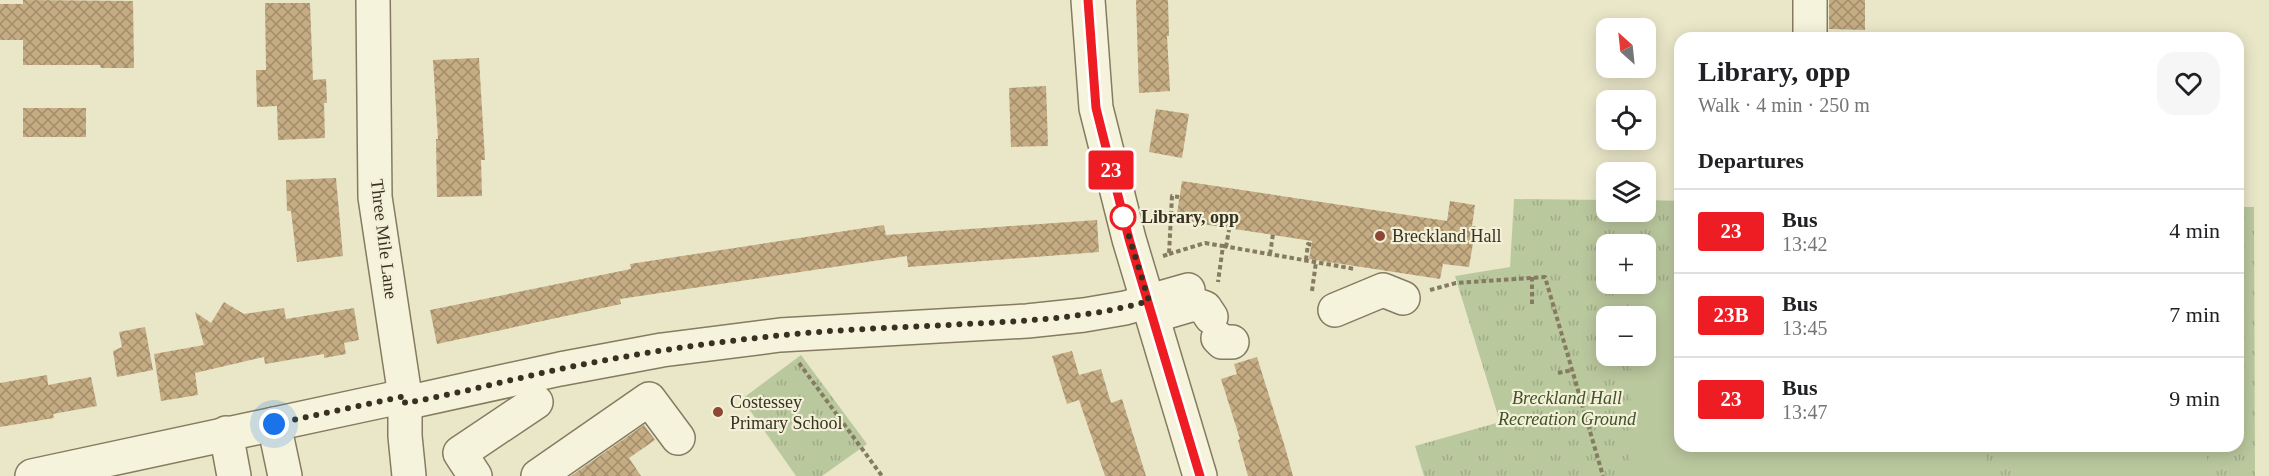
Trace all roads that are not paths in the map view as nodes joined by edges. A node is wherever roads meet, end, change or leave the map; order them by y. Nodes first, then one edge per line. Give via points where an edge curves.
1 (373, 0) edge
2 (1088, 0) edge
3 (1810, 0) edge
4 (1810, 32) edge
5 (1203, 286) road end
6 (1403, 298) road end
7 (1323, 302) road end
8 (1150, 309) junction
9 (1220, 332) dead end
10 (405, 399) junction
11 (536, 402) dead end
12 (251, 428) junction
13 (678, 438) dead end
14 (260, 474) edge
15 (32, 476) edge
16 (409, 476) edge
17 (475, 476) edge
18 (538, 476) edge
19 (1200, 476) edge

1 - 10 street, Three Mile Lane via 375,197
2 - 8 street via 1096,108
3 - 4 street
5 - 8 street
6 - 7 street via 1383,290
8 - 9 street via 1194,304 1205,308
8 - 10 street via 1027,321 780,335 662,350
8 - 19 street
10 - 12 street
10 - 16 street, Three Mile Lane
11 - 17 street via 460,453
12 - 14 street
12 - 14 street
12 - 15 street
13 - 18 street via 649,399

